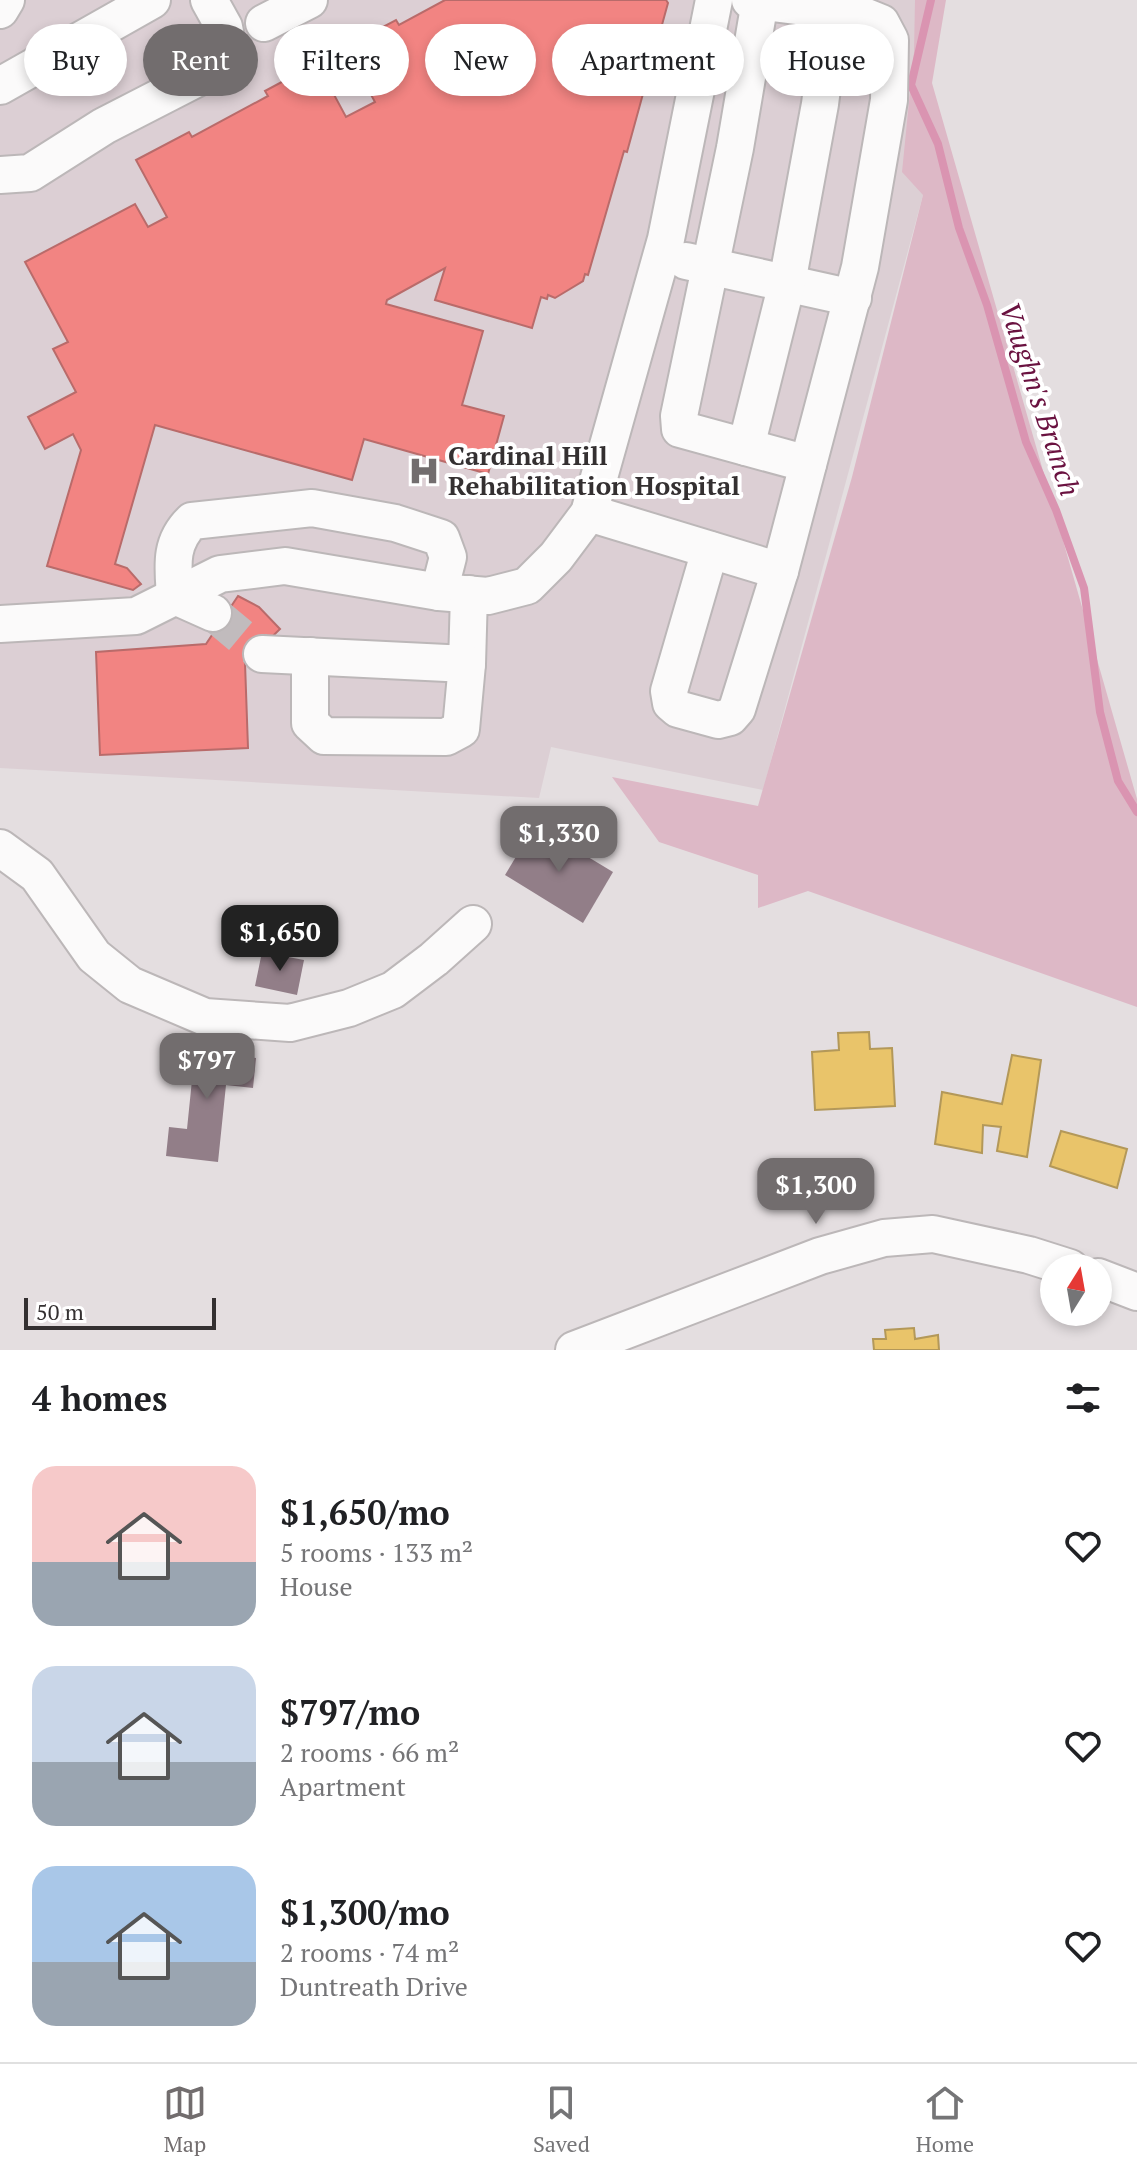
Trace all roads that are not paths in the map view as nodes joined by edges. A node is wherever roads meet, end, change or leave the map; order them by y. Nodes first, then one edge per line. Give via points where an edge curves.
1 (6, 0) edge
2 (152, 0) edge
3 (209, 0) edge
4 (309, 0) edge
5 (714, 0) edge
6 (755, 1) edge
7 (869, 9) edge
8 (0, 10) edge
9 (832, 10) junction
10 (264, 23) dead end
11 (0, 86) edge
12 (0, 175) edge
13 (661, 256) junction
14 (710, 266) junction
15 (787, 283) junction
16 (853, 298) junction
17 (746, 447) junction
18 (808, 464) junction
19 (589, 513) junction
20 (710, 550) junction
21 (780, 571) junction
22 (454, 593) junction
23 (175, 596) junction
24 (213, 613) tunnel mouth
25 (0, 624) edge
26 (262, 654) tunnel mouth
27 (310, 656) junction
28 (467, 664) junction
29 (0, 848) edge
30 (473, 924) dead end
31 (1040, 1259) edge
32 (1112, 1282) edge
33 (1137, 1292) edge
34 (574, 1350) edge

1 - 8 street
2 - 11 street
3 - 12 street via 224,27 229,52 213,70 104,126 30,173
4 - 10 street
5 - 13 street
6 - 9 street
6 - 14 street via 735,148
7 - 9 street
7 - 16 street via 890,40 889,100
9 - 15 street
13 - 14 street
13 - 19 street
14 - 15 street
14 - 17 street via 680,429
15 - 16 street
15 - 17 street
16 - 18 street
17 - 18 street
18 - 21 street
19 - 20 street
19 - 22 street via 527,586 488,596
20 - 21 street
20 - 21 street via 669,691 678,709 718,720 737,709
22 - 23 street via 285,566 220,574
22 - 23 street via 441,538 395,523 312,508 192,521 180,532 173,553
22 - 28 street
23 - 24 street
23 - 25 street via 136,616
26 - 27 street
27 - 28 street
27 - 28 street via 310,723 324,736 446,737 461,729
29 - 30 street via 37,875 94,956 130,985 205,1017 290,1023 349,1008 393,990
31 - 34 street via 933,1234 884,1238 820,1256
32 - 33 street

